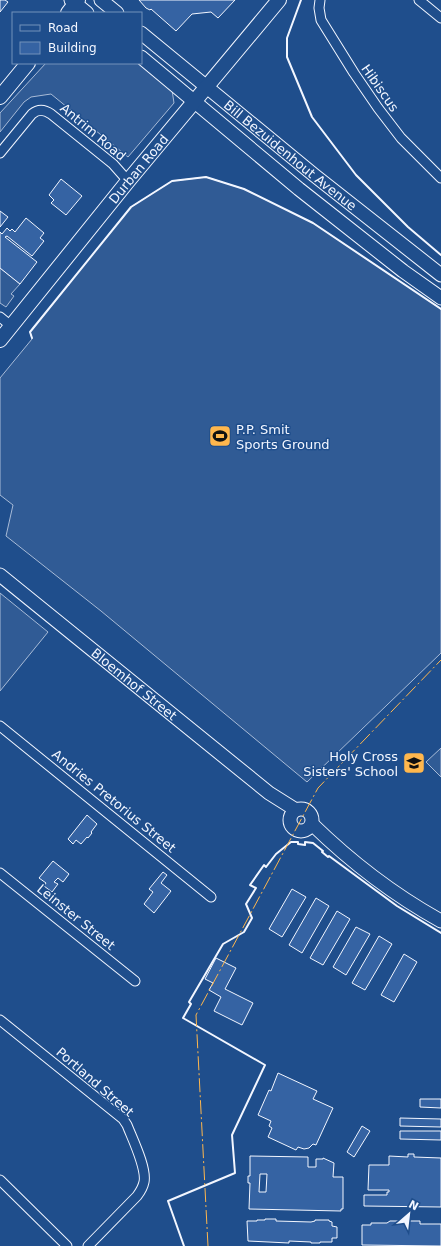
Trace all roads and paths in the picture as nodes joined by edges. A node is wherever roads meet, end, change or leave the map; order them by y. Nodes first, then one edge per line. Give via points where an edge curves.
1 (101, 0) edge
2 (279, 0) edge
3 (320, 0) edge
4 (419, 0) edge
5 (73, 4) edge
6 (85, 12) edge
7 (116, 12) edge
8 (441, 18) edge
9 (142, 34) edge
10 (142, 58) edge
11 (27, 64) edge
12 (207, 86) junction
13 (0, 97) edge
14 (194, 102) junction
15 (0, 153) edge
16 (441, 178) edge
17 (128, 181) junction
18 (441, 275) edge
19 (441, 298) edge
20 (0, 317) edge
21 (11, 326) junction
22 (0, 340) edge
23 (0, 575) edge
24 (0, 726) edge
25 (293, 813) junction
26 (308, 828) junction
27 (0, 872) edge
28 (211, 897) dead end
29 (441, 921) edge
30 (135, 981) dead end
31 (0, 1020) edge
32 (0, 1180) edge
33 (67, 1246) edge
34 (88, 1246) edge

1 - 7 main road
2 - 12 main road, Durban Road
3 - 16 street, Hibiscus via 321,20 354,74 401,138
4 - 8 street
5 - 6 main road
9 - 12 main road, Bill Bezuidenhout Avenue
10 - 14 main road, Bill Bezuidenhout Avenue
11 - 13 main road
12 - 14 main road, Durban Road
12 - 18 main road, Bill Bezuidenhout Avenue via 314,176
14 - 17 main road, Durban Road
14 - 19 main road, Bill Bezuidenhout Avenue via 299,189
15 - 17 street, Antrim Road via 32,114 39,110 47,111 113,164
17 - 21 main road, Durban Road
20 - 21 street
21 - 22 main road, Durban Road
23 - 25 main road, Bloemhof Street
24 - 28 street, Andries Pretorius Street
25 - 26 main road, Bloemhof Street via 291,824 294,829 299,831
25 - 26 main road, Bloemhof Street via 303,809 310,812 313,819
26 - 29 main road, Bloemhof Street via 405,900
27 - 30 street, Leinster Street
31 - 34 street, Portland Street via 126,1122 145,1176 143,1187
32 - 33 street

